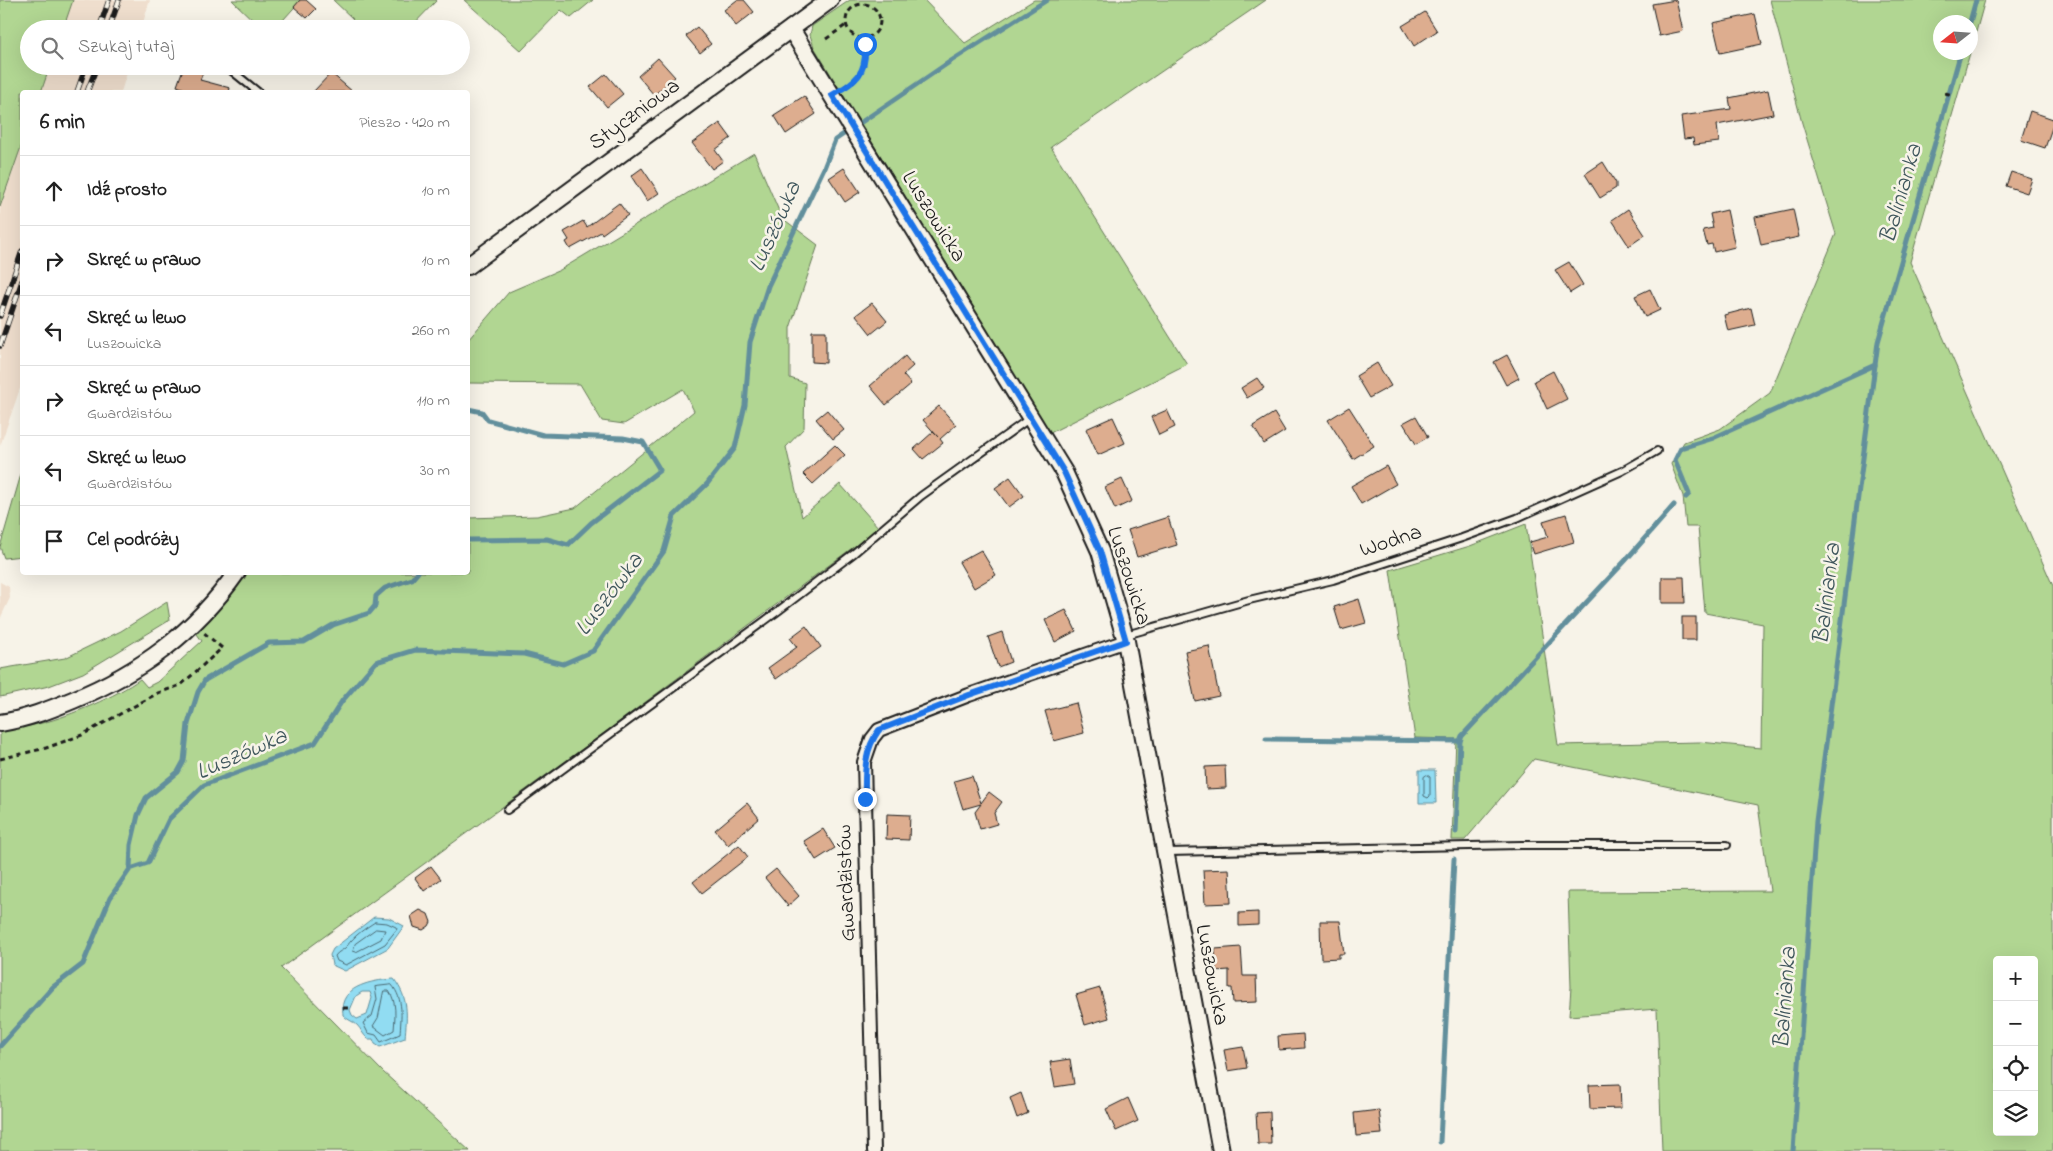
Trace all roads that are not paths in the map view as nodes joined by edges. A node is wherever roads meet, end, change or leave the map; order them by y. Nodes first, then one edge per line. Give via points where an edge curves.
1 (830, 0) edge
2 (791, 29) junction
3 (237, 75) edge
4 (256, 90) edge
5 (470, 265) edge
6 (1030, 418) junction
7 (1658, 451) dead end
8 (235, 575) edge
9 (1125, 638) junction
10 (0, 723) edge
11 (507, 810) dead end
12 (1727, 845) dead end
13 (1166, 852) junction
14 (874, 1151) edge
15 (1221, 1151) edge

1 - 2 street, Styczniowa
2 - 5 street, Styczniowa
2 - 6 street, Luszowicka
3 - 4 lane
6 - 9 street, Luszowicka via 1064,472 1100,551
6 - 11 lane via 922,496 778,611
7 - 9 lane, Wodna via 1622,471 1517,518 1462,538 1333,580 1249,600
8 - 10 street via 222,594 193,624 161,652 111,684 43,712
9 - 13 street, Luszowicka
9 - 14 street, Gwardzistów via 893,724 879,730 872,739 864,762
12 - 13 lane via 1521,844
13 - 15 street, Luszowicka

